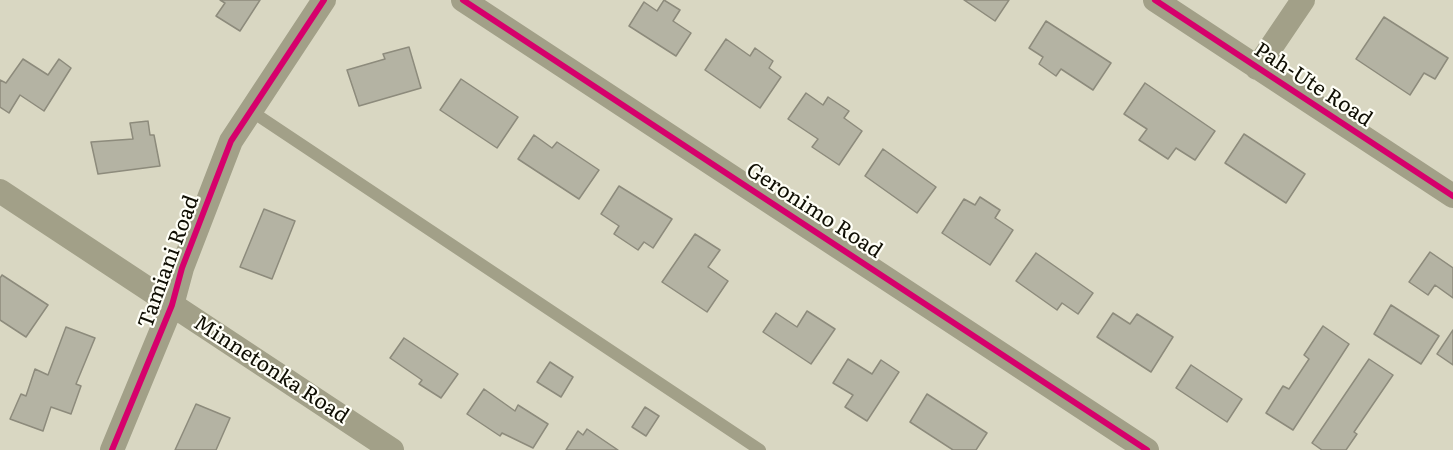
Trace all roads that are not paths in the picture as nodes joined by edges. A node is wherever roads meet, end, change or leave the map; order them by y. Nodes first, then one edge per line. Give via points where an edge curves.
1 (324, 0) edge
2 (463, 0) edge
3 (1155, 0) edge
4 (1303, 0) edge
5 (1257, 68) junction
6 (251, 111) junction
7 (0, 191) edge
8 (1453, 196) edge
9 (172, 305) junction
10 (112, 450) edge
11 (392, 450) edge
12 (760, 450) edge
13 (1147, 450) edge

1 - 6 street, Tamiani Road
2 - 13 street, Geronimo Road
3 - 5 street, Pah-Ute Road
4 - 5 street
5 - 8 street, Pah-Ute Road
6 - 9 street, Tamiani Road via 231,141 182,268
6 - 12 lane
7 - 9 street, Minnetonka Road
9 - 10 street, Tamiani Road
9 - 11 street, Minnetonka Road

